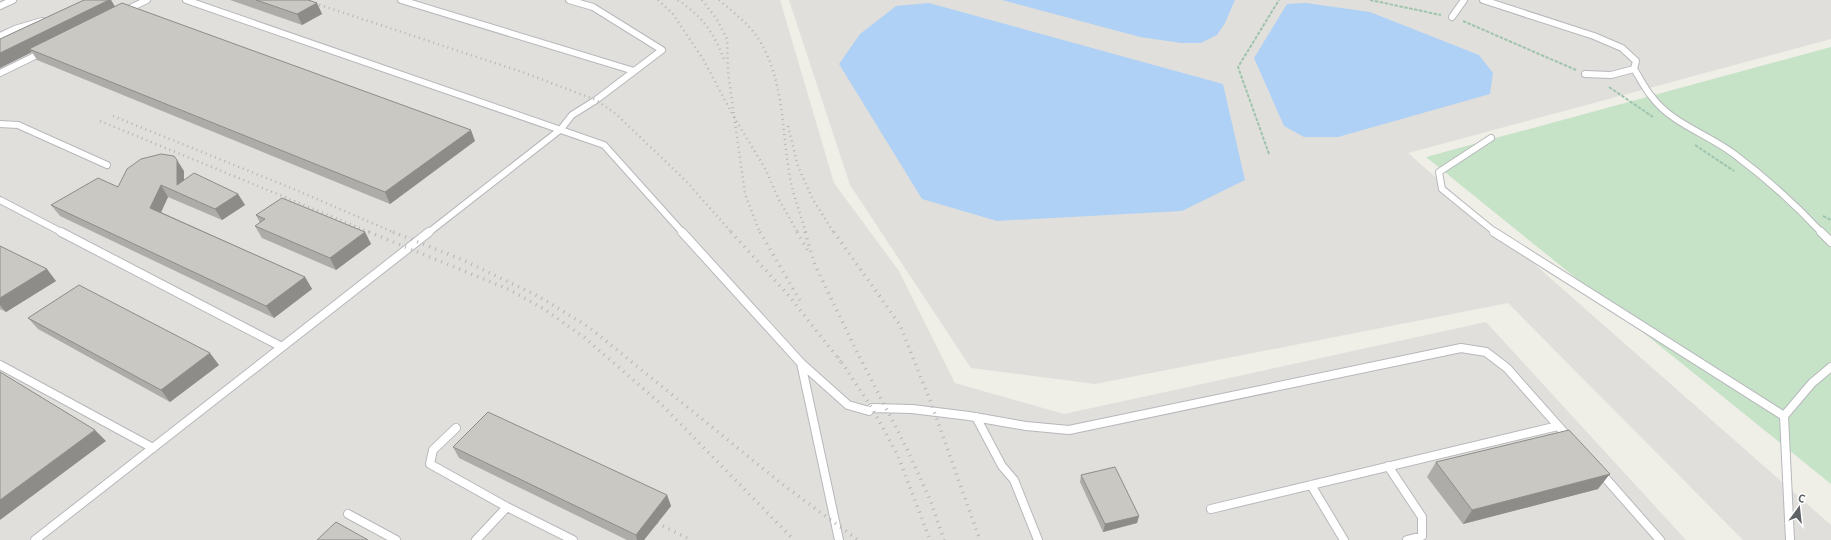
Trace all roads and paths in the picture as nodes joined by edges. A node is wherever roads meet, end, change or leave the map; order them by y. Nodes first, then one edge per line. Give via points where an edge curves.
1 (13, 0) edge
2 (147, 0) edge
3 (186, 0) edge
4 (401, 0) edge
5 (569, 0) edge
6 (1279, 0) edge
7 (1370, 0) edge
8 (1464, 0) edge
9 (1483, 0) edge
10 (0, 6) edge
11 (119, 14) edge
12 (1452, 17) junction
13 (48, 19) edge
14 (0, 36) edge
15 (49, 48) edge
16 (1634, 69) junction
17 (634, 71) junction
18 (0, 73) edge
19 (1585, 74) joint
20 (1605, 84) dead end
21 (1656, 119) dead end
22 (0, 124) edge
23 (561, 129) junction
24 (1491, 138) dead end
25 (1694, 145) dead end
26 (1269, 154) dead end
27 (106, 165) dead end
28 (1739, 173) dead end
29 (0, 200) edge
30 (1818, 213) dead end
31 (1831, 220) edge
32 (1831, 242) edge
33 (282, 347) junction
34 (801, 363) junction
35 (0, 365) edge
36 (1831, 367) edge
37 (1784, 416) junction
38 (976, 417) junction
39 (1558, 426) junction
40 (456, 428) dead end
41 (1573, 443) edge
42 (153, 448) junction
43 (1388, 466) junction
44 (1594, 466) edge
45 (1311, 485) junction
46 (507, 507) junction
47 (1210, 509) dead end
48 (348, 514) dead end
49 (35, 540) edge
50 (396, 540) edge
51 (476, 540) edge
52 (573, 540) edge
53 (839, 540) edge
54 (1038, 540) edge
55 (1344, 540) edge
56 (1407, 540) edge
57 (1660, 540) edge
58 (1790, 540) edge

1 - 10 lane
2 - 11 lane
3 - 23 lane
4 - 17 lane
5 - 17 lane via 593,7 662,50
6 - 26 path via 1238,67
7 - 12 path
8 - 12 lane
9 - 16 lane via 1594,36 1622,48 1636,60
12 - 19 path
13 - 14 lane
15 - 18 lane
16 - 19 lane via 1611,75
16 - 32 lane via 1652,98 1667,112 1733,153 1799,208
17 - 23 lane via 572,115
20 - 21 path
22 - 27 lane via 18,125
23 - 33 lane
23 - 34 lane via 604,145
24 - 37 lane via 1439,172 1442,189 1497,234
25 - 28 path
29 - 33 lane
30 - 31 path
33 - 42 lane
34 - 38 lane via 848,405 868,411 872,408 912,409
34 - 53 lane
35 - 42 lane
36 - 37 lane via 1812,383
37 - 58 lane
38 - 39 lane via 1069,430 1461,348 1486,352 1507,368
38 - 54 lane via 1002,466 1014,480
39 - 41 lane
39 - 43 lane
40 - 46 lane via 433,450 430,464
42 - 49 lane
43 - 45 lane
43 - 56 lane via 1422,517 1422,536
44 - 57 lane
45 - 47 lane
45 - 55 lane
46 - 51 lane
46 - 52 lane
48 - 50 lane

